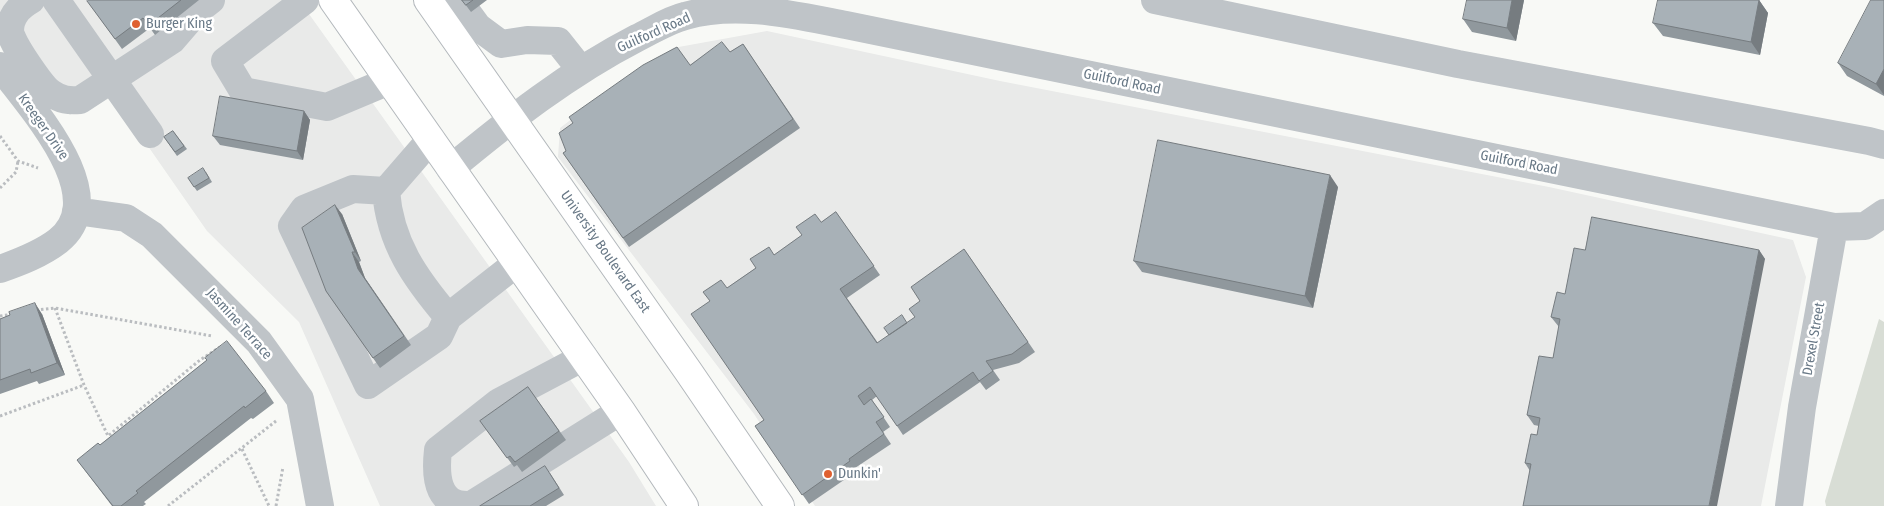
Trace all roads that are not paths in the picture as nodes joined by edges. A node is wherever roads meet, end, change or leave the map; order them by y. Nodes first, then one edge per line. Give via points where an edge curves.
1 (31, 0) edge
2 (56, 0) edge
3 (212, 0) edge
4 (305, 0) edge
5 (333, 0) edge
6 (428, 0) edge
7 (458, 0) edge
8 (1155, 0) edge
9 (819, 10) edge
10 (0, 66) edge
11 (581, 70) junction
12 (111, 78) junction
13 (389, 82) junction
14 (511, 118) junction
15 (150, 134) dead end
16 (431, 140) junction
17 (1884, 145) edge
18 (450, 169) junction
19 (386, 190) junction
20 (76, 211) junction
21 (1884, 213) edge
22 (1834, 227) junction
23 (517, 263) junction
24 (0, 269) edge
25 (448, 317) junction
26 (584, 357) junction
27 (621, 411) junction
28 (320, 506) edge
29 (684, 506) edge
30 (780, 506) edge
31 (1789, 506) edge

1 - 12 street via 14,14 10,32 18,49 50,92 68,101 80,100
2 - 12 street
3 - 12 street via 196,11 172,40
4 - 13 street via 225,61 244,91 327,107
5 - 13 main road
6 - 14 main road, University Boulevard East
7 - 11 street via 478,27 501,44 527,40 558,41
8 - 17 street via 1458,64
9 - 11 street, Guilford Road via 714,11 684,16
9 - 22 street, Guilford Road
10 - 20 street, Kreeger Drive via 70,167 77,190
11 - 14 street, Guilford Road
12 - 15 street
13 - 16 main road
14 - 18 street, Guilford Road
14 - 30 main road, University Boulevard East
16 - 18 main road
16 - 19 street
18 - 23 main road
19 - 25 street via 388,216 396,240 421,285
19 - 25 street via 353,189 304,209 292,226 368,385 439,336
20 - 24 street, Kreeger Drive via 60,240
20 - 28 street, Jasmine Terrace via 126,218 152,235 259,342 300,399
21 - 22 street via 1865,226
22 - 31 street, Drexel Street via 1802,407
23 - 25 street
23 - 26 main road
26 - 27 main road
26 - 27 street via 500,402 438,450 435,472 442,492 455,503 471,505
27 - 29 main road

